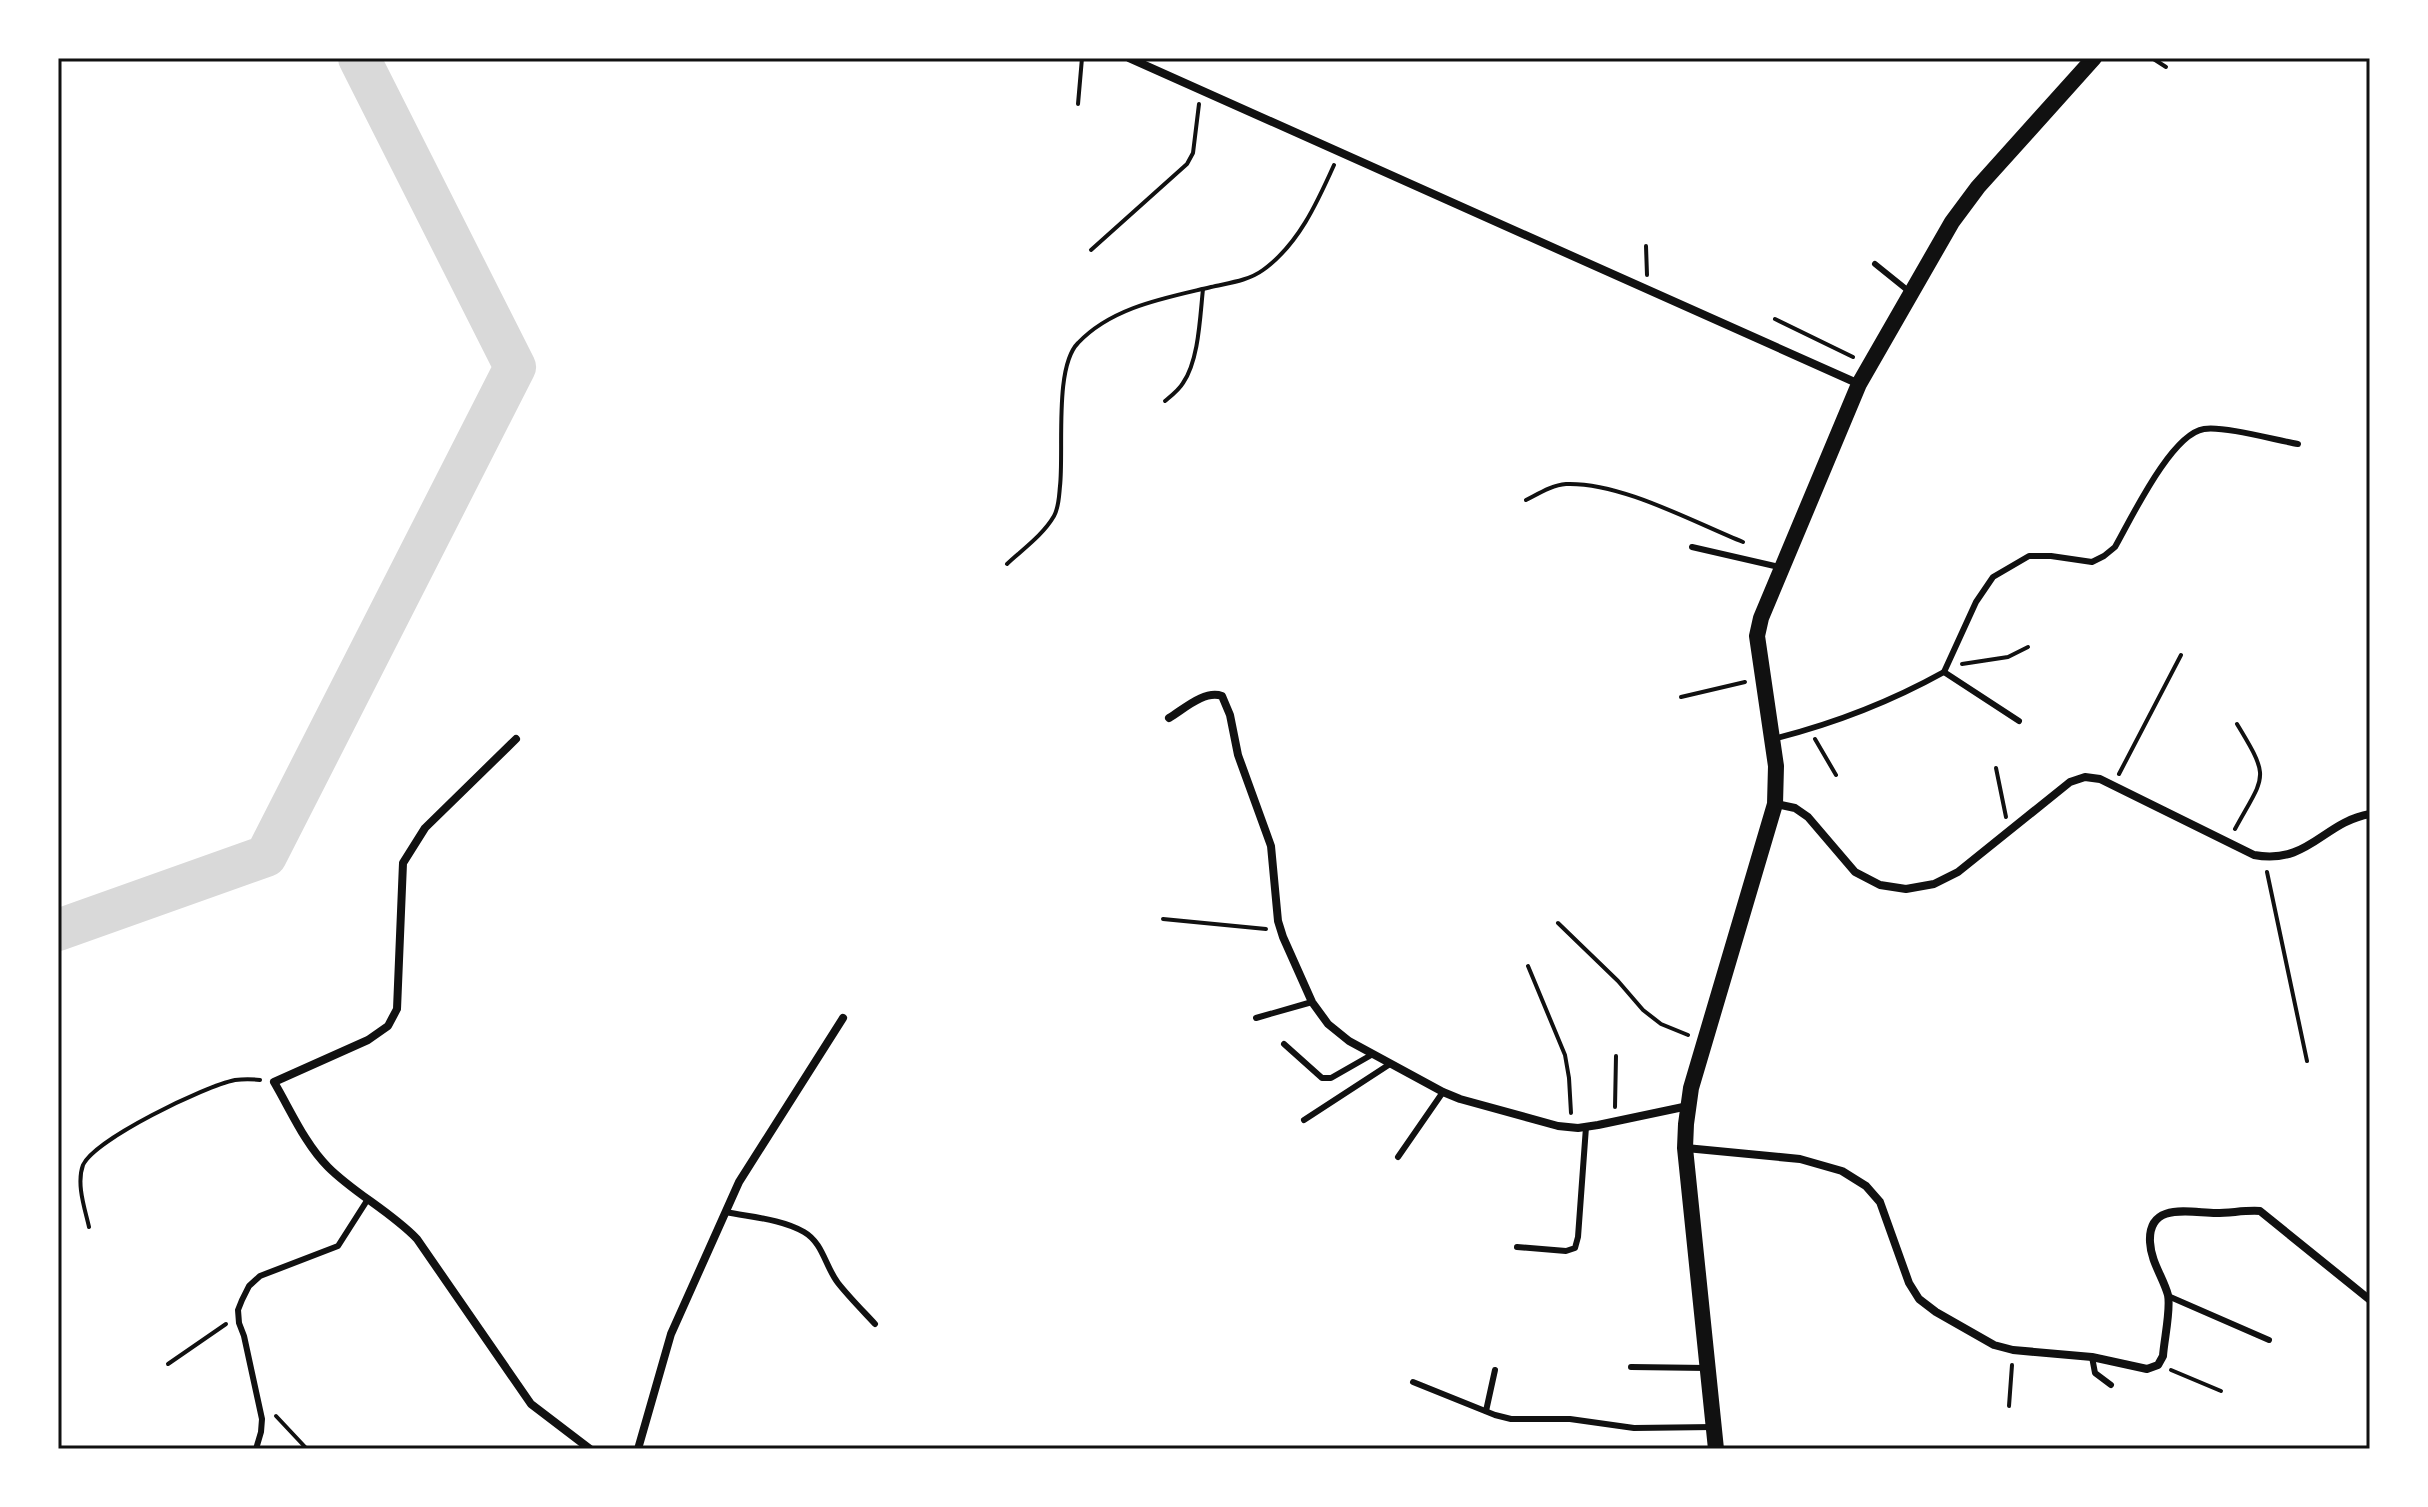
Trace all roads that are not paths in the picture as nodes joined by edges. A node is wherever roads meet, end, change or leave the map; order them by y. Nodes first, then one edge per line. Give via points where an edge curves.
1 (1129, 58) edge
2 (2094, 58) edge
3 (1875, 264) dead end
4 (1911, 293) junction
5 (1859, 384) junction
6 (2298, 444) dead end
7 (1692, 547) dead end
8 (1783, 567) junction
9 (1944, 672) junction
10 (1169, 718) dead end
11 (2019, 721) dead end
12 (516, 739) dead end
13 (1772, 740) junction
14 (1775, 804) junction
15 (2370, 814) edge
16 (1312, 1002) junction
17 (843, 1018) dead end
18 (1256, 1018) dead end
19 (1284, 1044) dead end
20 (1373, 1054) junction
21 (1390, 1064) junction
22 (1443, 1092) junction
23 (1689, 1106) junction
24 (1304, 1120) dead end
25 (1586, 1127) junction
26 (1685, 1148) junction
27 (1398, 1157) dead end
28 (368, 1199) junction
29 (726, 1212) junction
30 (1517, 1247) dead end
31 (2168, 1296) junction
32 (2370, 1300) edge
33 (875, 1324) dead end
34 (2269, 1340) dead end
35 (2092, 1357) junction
36 (1631, 1367) dead end
37 (1707, 1368) junction
38 (1495, 1370) dead end
39 (1413, 1382) dead end
40 (2111, 1385) dead end
41 (1486, 1411) junction
42 (1714, 1427) junction
43 (256, 1449) edge
44 (590, 1449) edge
45 (638, 1449) edge
46 (1716, 1449) edge

1 - 5 street
2 - 4 main road via 1978,187
3 - 4 lane
4 - 5 main road
5 - 8 main road
6 - 9 lane via 2204,429 2188,436 2165,461 2115,547 2104,556 2092,562 2029,556 1993,577
7 - 8 lane
8 - 13 main road via 1757,636
9 - 11 lane
9 - 13 lane via 1910,691
10 - 16 street via 1206,696 1222,696 1267,829 1281,930
12 - 28 street via 425,828 403,863 397,1009 388,1026 274,1082 313,1150
13 - 14 main road
14 - 15 street via 1808,817 1855,872 1880,885 1906,889 1958,872 2070,782 2085,777 2113,785 2254,855 2275,858
14 - 23 main road
16 - 18 lane
16 - 20 street via 1328,1024
17 - 29 street via 739,1182
19 - 20 lane via 1322,1078
20 - 21 street
21 - 22 street
21 - 24 lane
22 - 25 street via 1544,1123
22 - 27 lane
23 - 25 street
23 - 26 main road
25 - 30 lane via 1575,1248
26 - 35 street via 1800,1159 1842,1171 1880,1202 1909,1283 1936,1312 1994,1345
26 - 37 main road
28 - 43 lane via 338,1246 260,1276 249,1286 238,1315 262,1419
28 - 44 street via 417,1239 531,1404
29 - 33 lane via 802,1230
29 - 45 street via 671,1334
31 - 32 street via 2150,1244 2155,1222 2176,1211 2251,1210 2260,1211
31 - 34 lane
31 - 35 street via 2158,1365 2147,1369
35 - 40 lane via 2095,1373
36 - 37 lane
37 - 42 main road
38 - 41 lane
39 - 41 lane
41 - 42 lane via 1511,1419 1570,1419 1609,1426
42 - 46 main road

